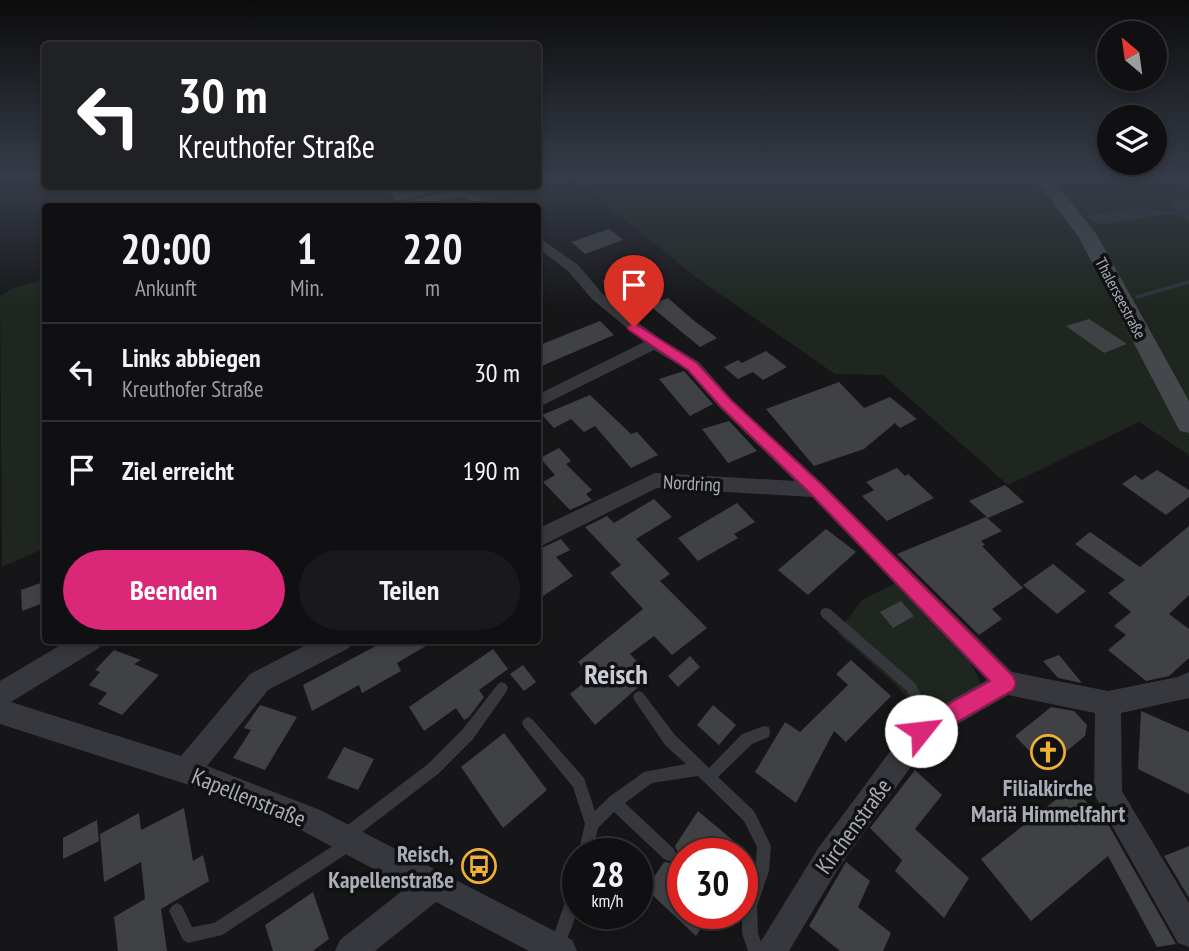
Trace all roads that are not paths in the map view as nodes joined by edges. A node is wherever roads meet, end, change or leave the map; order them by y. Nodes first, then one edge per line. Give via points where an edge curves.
1 (1077, 222) edge
2 (541, 243) edge
3 (654, 343) junction
4 (541, 400) edge
5 (1189, 424) edge
6 (817, 490) junction
7 (541, 537) edge
8 (826, 614) dead end
9 (84, 644) edge
10 (333, 644) edge
11 (1006, 683) junction
12 (1189, 684) edge
13 (502, 688) dead end
14 (0, 695) edge
15 (639, 697) dead end
16 (1108, 703) junction
17 (0, 711) edge
18 (528, 723) dead end
19 (921, 731) junction
20 (764, 732) dead end
21 (186, 771) junction
22 (704, 773) junction
23 (614, 802) junction
24 (592, 824) junction
25 (589, 838) edge
26 (347, 840) junction
27 (667, 852) edge
28 (433, 885) junction
29 (177, 911) dead end
30 (565, 929) edge
31 (1189, 932) edge
32 (559, 950) edge
33 (351, 951) edge
34 (756, 951) edge
35 (771, 951) edge

1 - 5 street, Thalerseestraße
2 - 3 street
3 - 4 street
3 - 6 street via 692,366
6 - 7 street, Nordring via 655,480
6 - 11 street
8 - 19 lane via 911,687 923,709
9 - 14 street
10 - 21 street via 259,682
11 - 16 street
11 - 19 street, Kirchenstraße
12 - 16 street
13 - 26 lane via 468,734 433,769
15 - 22 lane via 670,740
16 - 31 street via 1108,794
17 - 21 street, Kapellenstraße
18 - 24 lane via 579,783
19 - 35 street, Kirchenstraße via 829,857
20 - 22 lane via 747,739
21 - 26 street, Kapellenstraße via 310,820
22 - 23 lane via 649,777
22 - 34 lane via 749,816 764,846 762,871 749,906
23 - 24 lane
23 - 27 lane
24 - 25 lane
26 - 28 street, Kapellenstraße
26 - 29 lane via 217,930 188,935
28 - 32 street, Kapellenstraße
28 - 33 street
30 - 32 lane

